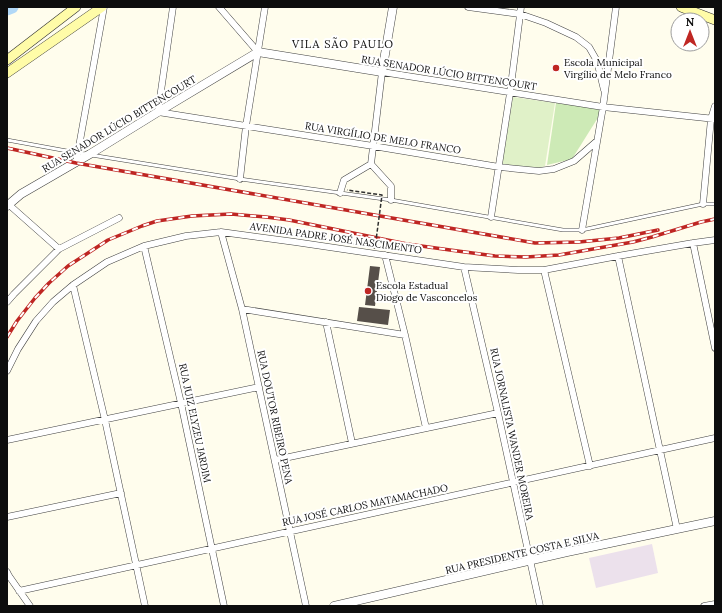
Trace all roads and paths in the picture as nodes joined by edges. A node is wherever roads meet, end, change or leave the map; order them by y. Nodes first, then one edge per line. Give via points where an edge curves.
1 (76, 7) edge
2 (103, 7) edge
3 (173, 7) edge
4 (219, 7) edge
5 (265, 7) edge
6 (392, 7) edge
7 (468, 7) edge
8 (521, 7) edge
9 (616, 7) edge
10 (680, 7) edge
11 (520, 14) junction
12 (715, 20) edge
13 (258, 52) junction
14 (7, 60) edge
15 (382, 72) junction
16 (7, 73) edge
17 (510, 93) junction
18 (605, 93) junction
19 (715, 106) edge
20 (603, 107) junction
21 (158, 112) junction
22 (713, 119) edge
23 (246, 126) junction
24 (7, 140) edge
25 (597, 141) junction
26 (373, 146) junction
27 (78, 153) junction
28 (90, 154) junction
29 (76, 163) junction
30 (371, 164) junction
31 (499, 168) junction
32 (240, 179) junction
33 (347, 190) dead end
34 (340, 193) junction
35 (391, 200) junction
36 (7, 204) edge
37 (703, 204) junction
38 (715, 204) edge
39 (491, 217) junction
40 (119, 218) dead end
41 (582, 230) junction
42 (221, 232) junction
43 (715, 240) edge
44 (344, 242) dead end
45 (693, 243) junction
46 (144, 246) junction
47 (58, 249) junction
48 (385, 255) junction
49 (618, 256) junction
50 (464, 267) junction
51 (544, 270) junction
52 (73, 285) junction
53 (7, 302) edge
54 (242, 308) junction
55 (326, 322) junction
56 (405, 335) junction
57 (715, 348) edge
58 (7, 370) edge
59 (259, 387) junction
60 (181, 403) junction
61 (498, 413) junction
62 (105, 420) junction
63 (426, 428) junction
64 (715, 438) edge
65 (7, 440) edge
66 (352, 443) junction
67 (660, 451) junction
68 (274, 460) junction
69 (590, 466) junction
70 (513, 483) junction
71 (120, 493) junction
72 (7, 517) edge
73 (715, 521) edge
74 (677, 529) junction
75 (290, 532) junction
76 (212, 549) junction
77 (530, 561) junction
78 (136, 566) junction
79 (7, 572) edge
80 (19, 591) junction
81 (715, 604) edge
82 (30, 606) edge
83 (145, 606) edge
84 (224, 606) edge
85 (306, 606) edge
86 (334, 606) edge
87 (540, 606) edge
88 (704, 606) edge

1 - 14 main road
2 - 16 main road
2 - 27 street
3 - 21 street
4 - 13 street
5 - 13 street
6 - 15 street
7 - 11 street
8 - 11 street
9 - 18 street
10 - 12 main road
11 - 17 street
11 - 18 street via 576,37 589,47 597,61
13 - 15 street, RUA SENADOR LÚCIO BITTENCOURT
13 - 21 street, RUA SENADOR LÚCIO BITTENCOURT
13 - 23 street
15 - 17 street, RUA SENADOR LÚCIO BITTENCOURT
15 - 26 street
17 - 20 street, RUA SENADOR LÚCIO BITTENCOURT
17 - 31 street
18 - 20 street
19 - 22 street
20 - 22 street, RUA SENADOR LÚCIO BITTENCOURT
20 - 25 street
21 - 23 street, RUA VIRGÍLIO DE MELO FRANCO
21 - 28 street, RUA SENADOR LÚCIO BITTENCOURT
22 - 37 street
23 - 26 street, RUA VIRGÍLIO DE MELO FRANCO
23 - 32 street
24 - 27 lane
25 - 31 street, RUA VIRGÍLIO DE MELO FRANCO via 574,161 554,169 539,171
25 - 41 street
26 - 30 street
26 - 31 street, RUA VIRGÍLIO DE MELO FRANCO
27 - 28 lane
27 - 29 street
28 - 29 street, RUA SENADOR LÚCIO BITTENCOURT
28 - 32 lane
29 - 36 street, RUA SENADOR LÚCIO BITTENCOURT
30 - 34 street via 344,180
30 - 35 street via 391,186
31 - 39 street
32 - 34 lane
33 - 44 path, bridge via 382,195 375,248
34 - 35 lane
35 - 39 lane
36 - 47 street
37 - 38 lane
37 - 41 lane
39 - 41 lane via 562,230
40 - 47 street
42 - 46 street, AVENIDA PADRE JOSÉ NASCIMENTO via 186,236
42 - 48 street, AVENIDA PADRE JOSÉ NASCIMENTO
42 - 54 street, RUA DOUTOR RIBEIRO PENA
43 - 45 street, AVENIDA PADRE JOSÉ NASCIMENTO
45 - 49 street, AVENIDA PADRE JOSÉ NASCIMENTO
45 - 57 street
46 - 52 street, AVENIDA PADRE JOSÉ NASCIMENTO via 108,262
46 - 60 street, RUA JUIZ ELYZEU JARDIM
47 - 53 street
48 - 50 street, AVENIDA PADRE JOSÉ NASCIMENTO
48 - 56 street
49 - 51 street, AVENIDA PADRE JOSÉ NASCIMENTO
49 - 67 street
50 - 51 street, AVENIDA PADRE JOSÉ NASCIMENTO
50 - 61 street, RUA JORNALISTA WANDER MOREIRA
51 - 69 street
52 - 58 street, AVENIDA PADRE JOSÉ NASCIMENTO via 36,321
52 - 62 street
54 - 55 street
54 - 59 street, RUA DOUTOR RIBEIRO PENA
55 - 56 street
55 - 66 street
56 - 63 street
59 - 60 street
59 - 68 street, RUA DOUTOR RIBEIRO PENA
60 - 62 street
60 - 76 street, RUA JUIZ ELYZEU JARDIM
61 - 63 street
61 - 70 street, RUA JORNALISTA WANDER MOREIRA
62 - 65 street
62 - 71 street
63 - 66 street
64 - 67 street, RUA JOSÉ CARLOS MATAMACHADO
66 - 68 street
67 - 69 street, RUA JOSÉ CARLOS MATAMACHADO
67 - 74 street
68 - 75 street, RUA DOUTOR RIBEIRO PENA
69 - 70 street, RUA JOSÉ CARLOS MATAMACHADO
70 - 75 street, RUA JOSÉ CARLOS MATAMACHADO
70 - 77 street, RUA JORNALISTA WANDER MOREIRA
71 - 72 street
71 - 78 street
73 - 74 street, RUA PRESIDENTE COSTA E SILVA
74 - 77 street, RUA PRESIDENTE COSTA E SILVA
75 - 76 street, RUA JOSÉ CARLOS MATAMACHADO
75 - 85 street, RUA DOUTOR RIBEIRO PENA
76 - 78 street, RUA JOSÉ CARLOS MATAMACHADO
76 - 84 street, RUA JUIZ ELYZEU JARDIM
77 - 86 street, RUA PRESIDENTE COSTA E SILVA
77 - 87 street, RUA JORNALISTA WANDER MOREIRA
78 - 80 street, RUA JOSÉ CARLOS MATAMACHADO
78 - 83 street
79 - 80 street
80 - 82 street
81 - 88 street

